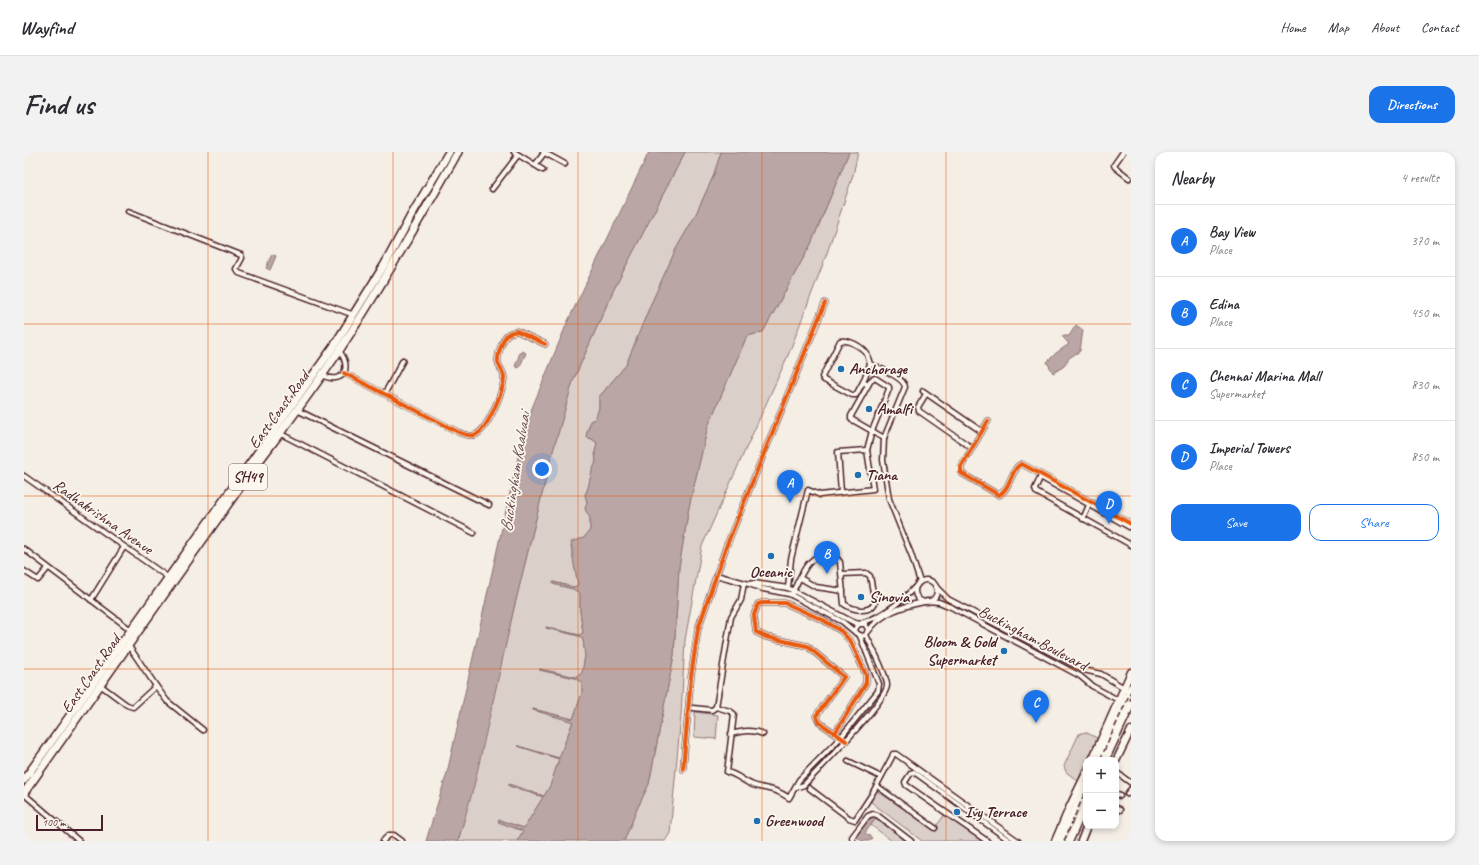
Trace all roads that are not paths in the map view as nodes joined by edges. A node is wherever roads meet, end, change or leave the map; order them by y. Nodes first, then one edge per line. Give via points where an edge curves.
1 (449, 152) edge
2 (458, 152) edge
3 (544, 152) edge
4 (1122, 152) edge
5 (516, 153) edge
6 (565, 164) dead end
7 (535, 165) junction
8 (543, 170) dead end
9 (1130, 178) dead end
10 (492, 189) dead end
11 (128, 211) dead end
12 (825, 303) dead end
13 (354, 315) junction
14 (545, 344) dead end
15 (339, 351) junction
16 (403, 360) dead end
17 (870, 364) junction
18 (344, 373) junction
19 (322, 375) junction
20 (864, 382) junction
21 (868, 386) junction
22 (384, 393) junction
23 (297, 410) junction
24 (988, 421) dead end
25 (872, 431) junction
26 (981, 432) junction
27 (281, 434) junction
28 (884, 438) junction
29 (972, 448) junction
30 (867, 450) junction
31 (24, 476) edge
32 (841, 492) junction
33 (489, 505) dead end
34 (1089, 505) junction
35 (1083, 519) junction
36 (1131, 524) edge
37 (1131, 528) edge
38 (474, 533) dead end
39 (1131, 545) edge
40 (124, 547) junction
41 (24, 549) edge
42 (48, 568) junction
43 (24, 571) edge
44 (842, 574) junction
45 (716, 575) junction
46 (800, 578) junction
47 (169, 579) junction
48 (746, 583) junction
49 (919, 583) junction
50 (936, 587) junction
51 (788, 588) junction
52 (794, 590) junction
53 (843, 591) junction
54 (791, 595) junction
55 (90, 600) junction
56 (927, 601) junction
57 (860, 624) junction
58 (131, 630) junction
59 (867, 633) junction
60 (858, 634) junction
61 (1021, 638) junction
62 (1018, 643) junction
63 (128, 645) junction
64 (874, 653) junction
65 (867, 655) junction
66 (1086, 671) junction
67 (1131, 672) edge
68 (1083, 677) junction
69 (100, 685) junction
70 (156, 686) junction
71 (1128, 689) edge
72 (1124, 703) edge
73 (716, 707) junction
74 (693, 708) dead end
75 (203, 730) dead end
76 (1131, 731) edge
77 (836, 733) junction
78 (731, 734) junction
79 (763, 734) dead end
80 (841, 737) junction
81 (846, 741) junction
82 (1094, 757) edge
83 (1099, 757) edge
84 (1106, 757) edge
85 (1118, 757) edge
86 (848, 761) dead end
87 (684, 769) dead end
88 (1119, 774) edge
89 (881, 777) junction
90 (1083, 779) edge
91 (24, 780) edge
92 (1131, 783) edge
93 (877, 786) junction
94 (795, 788) junction
95 (809, 788) dead end
96 (1131, 788) edge
97 (1083, 793) edge
98 (24, 794) edge
99 (1127, 794) dead end
100 (1083, 810) edge
101 (935, 828) dead end
102 (1086, 829) edge
103 (1082, 840) edge
104 (79, 841) edge
105 (383, 841) edge
106 (402, 841) edge
107 (853, 841) edge
108 (911, 841) edge
109 (987, 841) edge
110 (1010, 841) edge
111 (1018, 841) edge
112 (1055, 841) edge
113 (1061, 841) edge
114 (1069, 841) edge

1 - 13 main road, East Coast Road / SH49
2 - 15 main road, East Coast Road / SH49
3 - 6 street
3 - 7 street
4 - 9 street via 1114,165
5 - 7 street
5 - 10 street
7 - 8 street
11 - 13 street via 241,255 236,269 239,273
12 - 45 street
13 - 47 main road, East Coast Road / SH49
14 - 22 street via 517,331 507,336 500,349 498,362 504,375 504,382 490,420 475,435 469,436 458,432
15 - 18 street via 346,363
15 - 19 main road, East Coast Road / SH49
16 - 22 street
17 - 20 street
17 - 20 street via 867,354 860,348 850,342 840,341 822,377 852,395 856,395
17 - 28 street via 901,379 905,384
18 - 19 street via 335,379
18 - 22 street
19 - 23 main road, East Coast Road / SH49
20 - 21 street
21 - 25 street via 851,418
21 - 25 street via 875,378 889,387
23 - 27 main road, East Coast Road / SH49
23 - 33 street
24 - 26 street
25 - 28 street
25 - 30 street
26 - 29 street
26 - 29 street via 924,392 918,411
27 - 38 street
27 - 63 main road, East Coast Road / SH49
28 - 49 street via 882,460 889,499 911,554
29 - 36 street via 961,467 961,473 998,495 1005,491 1018,466 1022,464
30 - 32 street via 838,452
30 - 32 street via 873,489
31 - 40 street, Radhakrishna Avenue
32 - 51 street via 820,495 808,490 791,559
34 - 35 street
34 - 35 street via 1042,478 1035,488 1036,492
34 - 37 street
35 - 39 street
40 - 47 street, Radhakrishna Avenue
40 - 55 street
41 - 42 street
42 - 43 street via 38,580
42 - 55 street
44 - 46 street via 837,558 822,555 808,562
44 - 53 street
44 - 53 street via 866,573 870,576 873,607 867,610 853,609 844,604
45 - 48 street
45 - 87 street via 698,630 691,677
46 - 52 street
46 - 53 street via 816,587
47 - 58 main road, East Coast Road / SH49
48 - 51 street
48 - 54 street
48 - 73 street via 741,600 731,617
49 - 50 street, Buckingham Boulevard via 930,580
49 - 56 street via 915,590 916,595 920,600
49 - 57 street via 890,608
50 - 56 street via 935,597
50 - 61 street, Buckingham Boulevard via 948,599
51 - 52 street
52 - 54 street
52 - 57 street
54 - 60 street via 843,622
55 - 58 street
56 - 59 street, Buckingham Boulevard via 891,613 877,621
56 - 62 street, Buckingham Boulevard via 942,603
57 - 59 street via 867,625
57 - 60 street via 856,627
58 - 91 main road, East Coast Road / SH49
59 - 60 street
59 - 64 street
60 - 65 street
61 - 62 street
61 - 66 street, Buckingham Boulevard
62 - 68 street, Buckingham Boulevard
63 - 69 main road, East Coast Road / SH49
63 - 70 street
64 - 65 street
64 - 81 street via 887,687 874,709
65 - 80 street via 880,687
66 - 68 street
66 - 71 street, Buckingham Boulevard via 1098,673
67 - 71 street
68 - 72 street, Buckingham Boulevard via 1092,686
69 - 70 street via 133,707
69 - 98 main road, East Coast Road / SH49
70 - 75 street via 167,701
71 - 72 main road
72 - 82 street
72 - 83 main road
72 - 84 main road
73 - 74 street via 712,710
73 - 78 street via 734,714
76 - 85 street
77 - 77 street via 866,683 866,675 851,642 841,631 823,620 785,603 758,604 754,615 756,632 766,637 807,646 844,677 816,716 820,723
77 - 80 street
78 - 79 street via 756,731
78 - 94 street via 727,772 753,785 776,790 789,798
80 - 81 street
80 - 94 street via 799,780
81 - 94 street via 804,785
86 - 89 street
88 - 92 street
89 - 93 street
89 - 111 street via 893,754 896,754
90 - 112 street
93 - 95 street via 854,820
93 - 101 street
96 - 99 street
97 - 113 main road
98 - 104 street
100 - 114 main road
102 - 103 street
105 - 106 street via 389,835 394,835
107 - 108 street via 852,837 868,816 873,814
109 - 110 street via 906,785 905,782 911,773 914,772

